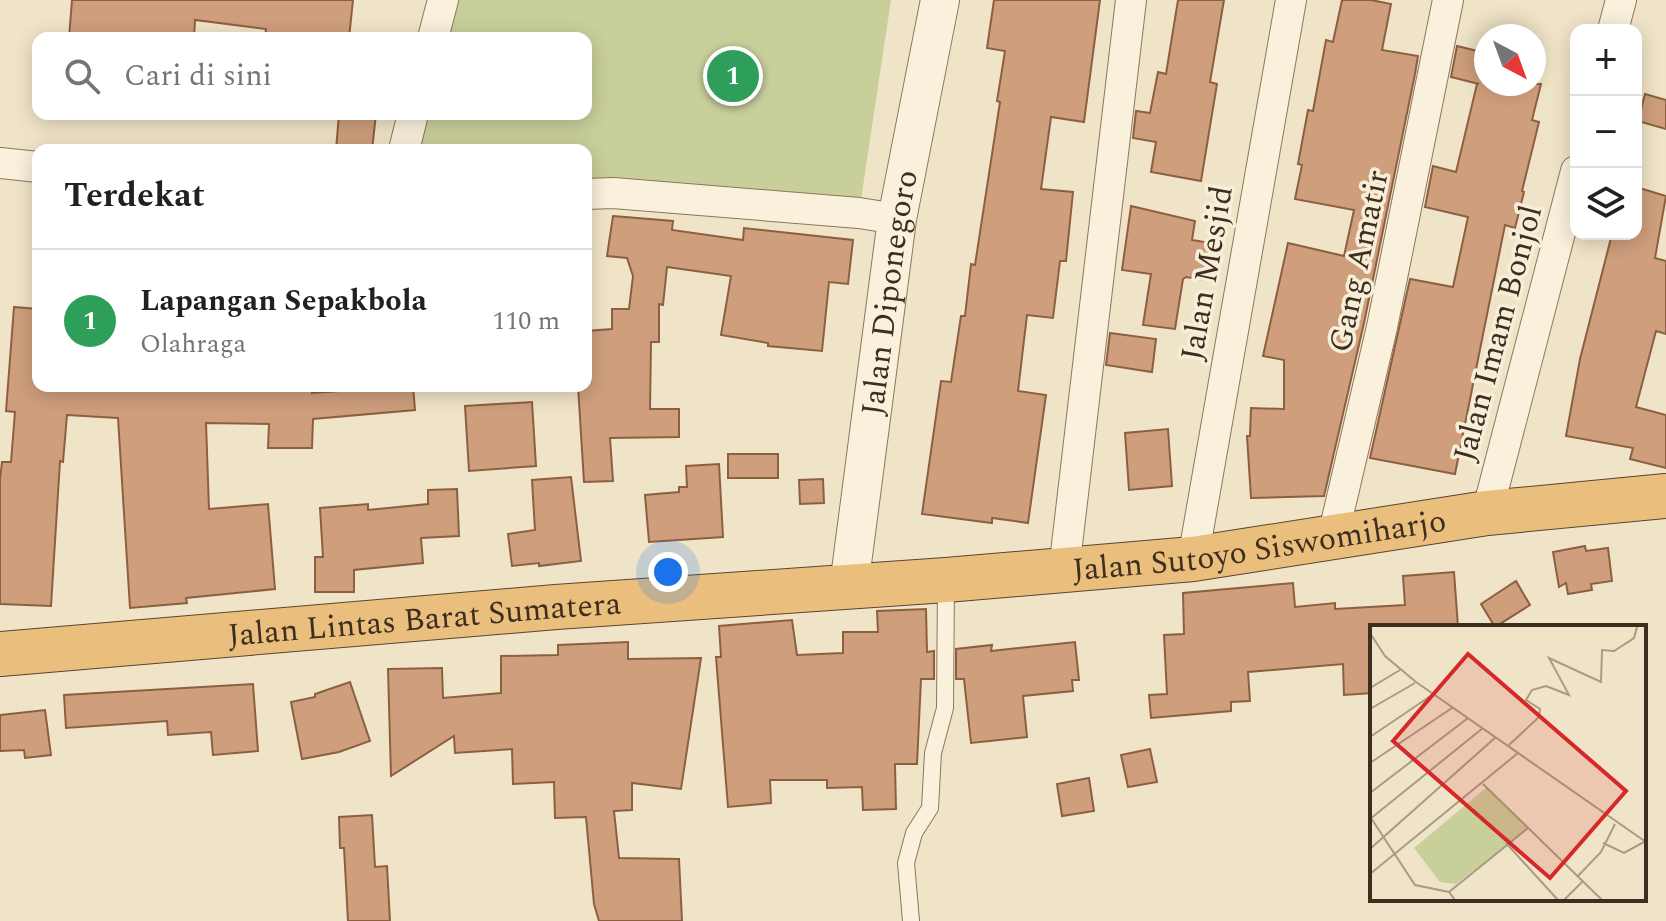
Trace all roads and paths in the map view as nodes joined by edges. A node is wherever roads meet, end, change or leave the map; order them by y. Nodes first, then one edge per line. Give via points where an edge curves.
1 (443, 0) edge
2 (940, 0) edge
3 (1131, 0) edge
4 (1291, 0) edge
5 (1448, 0) edge
6 (1621, 0) edge
7 (1615, 24) edge
8 (435, 32) edge
9 (412, 120) edge
10 (406, 144) edge
11 (0, 163) edge
12 (32, 166) edge
13 (592, 194) edge
14 (1570, 194) edge
15 (897, 219) junction
16 (1666, 494) edge
17 (1487, 513) junction
18 (1333, 536) junction
19 (1193, 559) junction
20 (1064, 570) junction
21 (946, 580) junction
22 (849, 586) junction
23 (0, 654) edge
24 (911, 921) edge

1 - 8 street
2 - 15 street, Jalan Diponegoro
3 - 20 street
4 - 19 street, Jalan Mesjid
5 - 18 street, Gang Amatir via 1382,327
6 - 7 street
9 - 10 street
11 - 12 street
13 - 15 street
14 - 17 street, Jalan Imam Bonjol
15 - 22 street, Jalan Diponegoro
16 - 17 highway, Jalan Sutoyo Siswomiharjo
17 - 18 highway, Jalan Sutoyo Siswomiharjo
18 - 19 highway, Jalan Sutoyo Siswomiharjo
19 - 20 highway, Jalan Sutoyo Siswomiharjo
20 - 21 highway, Jalan Sutoyo Siswomiharjo
21 - 22 highway, Jalan Sutoyo Siswomiharjo
21 - 24 lane via 945,708 933,753 930,808 914,833 906,863
22 - 23 highway, Jalan Lintas Barat Sumatera

